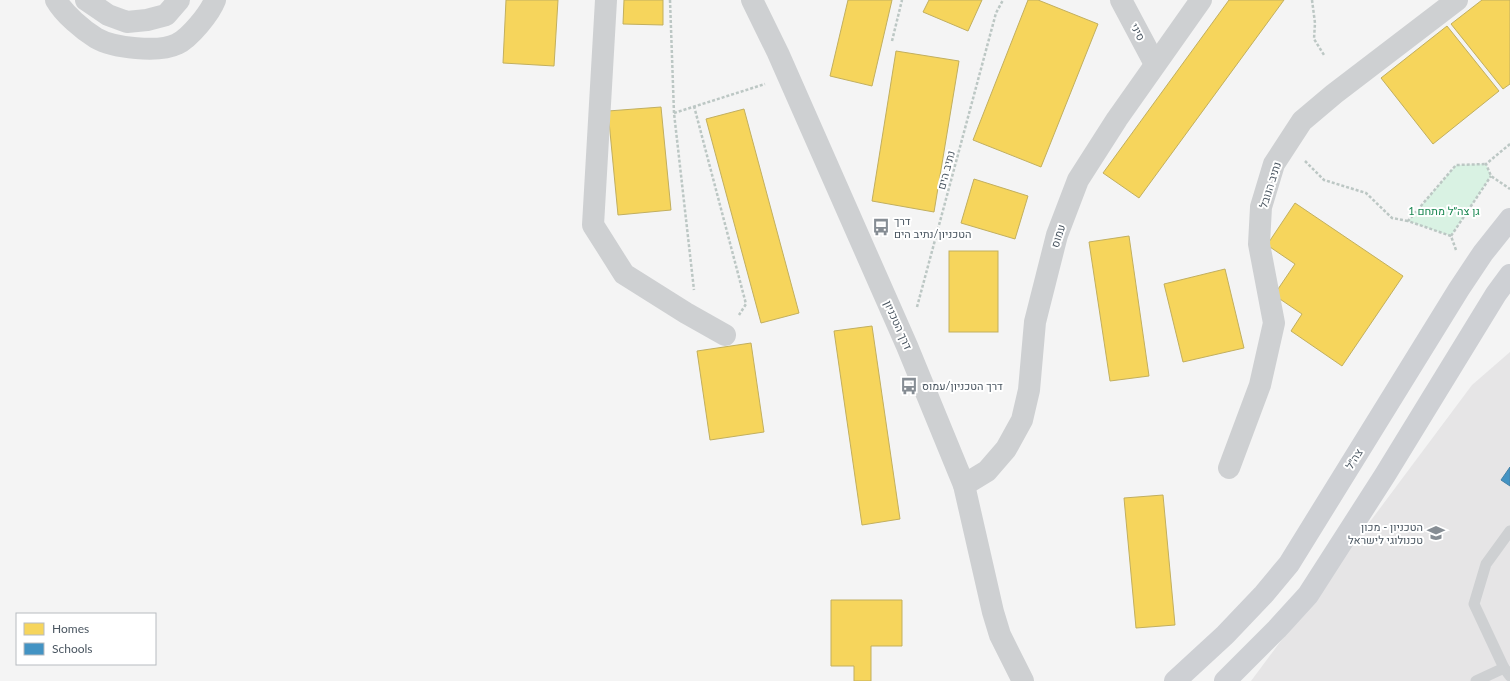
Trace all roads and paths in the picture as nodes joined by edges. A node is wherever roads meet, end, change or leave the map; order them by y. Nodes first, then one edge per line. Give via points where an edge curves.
1 (56, 0) edge
2 (86, 0) edge
3 (215, 0) edge
4 (606, 0) edge
5 (670, 0) edge
6 (752, 0) edge
7 (902, 0) edge
8 (1003, 0) edge
9 (1121, 0) edge
10 (1201, 0) edge
11 (1312, 0) edge
12 (1457, 0) edge
13 (172, 7) edge
14 (892, 41) dead end
15 (1324, 55) dead end
16 (782, 64) junction
17 (1155, 64) junction
18 (694, 106) junction
19 (674, 113) junction
20 (1510, 144) edge
21 (1286, 145) junction
22 (1486, 164) junction
23 (1491, 176) junction
24 (1510, 190) edge
25 (1510, 219) edge
26 (1408, 221) junction
27 (1451, 236) junction
28 (1510, 274) edge
29 (1465, 280) junction
30 (917, 308) dead end
31 (686, 313) junction
32 (725, 335) joint
33 (1229, 468) dead end
34 (964, 485) junction
35 (1510, 531) edge
36 (1013, 662) junction
37 (1507, 672) edge
38 (1023, 681) edge
39 (1034, 681) edge
40 (1175, 681) edge
41 (1225, 681) edge
42 (1476, 681) edge

1 - 3 street via 77,24 97,39 124,47 153,49 177,44 196,27
2 - 13 street via 108,15 127,22 147,20
4 - 31 street via 593,225 624,274
5 - 19 path
6 - 16 street, דרך הטכניון
7 - 14 path
8 - 30 path, נתיב הים via 996,13
9 - 17 street, סיני
10 - 17 street, עמוס
11 - 15 path via 1314,39
12 - 21 street, נתיב הנובל via 1302,121
16 - 18 path via 766,83
16 - 34 street, דרך הטכניון via 909,351
17 - 34 street, עמוס via 1078,180 1057,235 1035,322 1030,390 1022,420 1006,449 987,471
18 - 19 path
18 - 32 path via 746,304
19 - 31 path via 695,289
20 - 22 path
21 - 26 path via 1324,180 1366,193 1392,218
21 - 33 street, נתיב הנובל via 1274,164 1261,207 1259,244 1274,323 1260,385
22 - 23 path
22 - 26 path via 1456,165
23 - 24 path
23 - 27 path
25 - 29 main road, צה״ל
26 - 27 path
27 - 29 path
28 - 41 main road via 1308,595 1278,629
29 - 40 main road, צה״ל via 1289,564 1230,630
31 - 32 street
34 - 36 street, דרך הטכניון via 993,612 1000,635
35 - 37 lane via 1486,564 1474,604
36 - 38 street, דרך הטכניון
36 - 39 street, דרך הטכניון
37 - 42 lane

